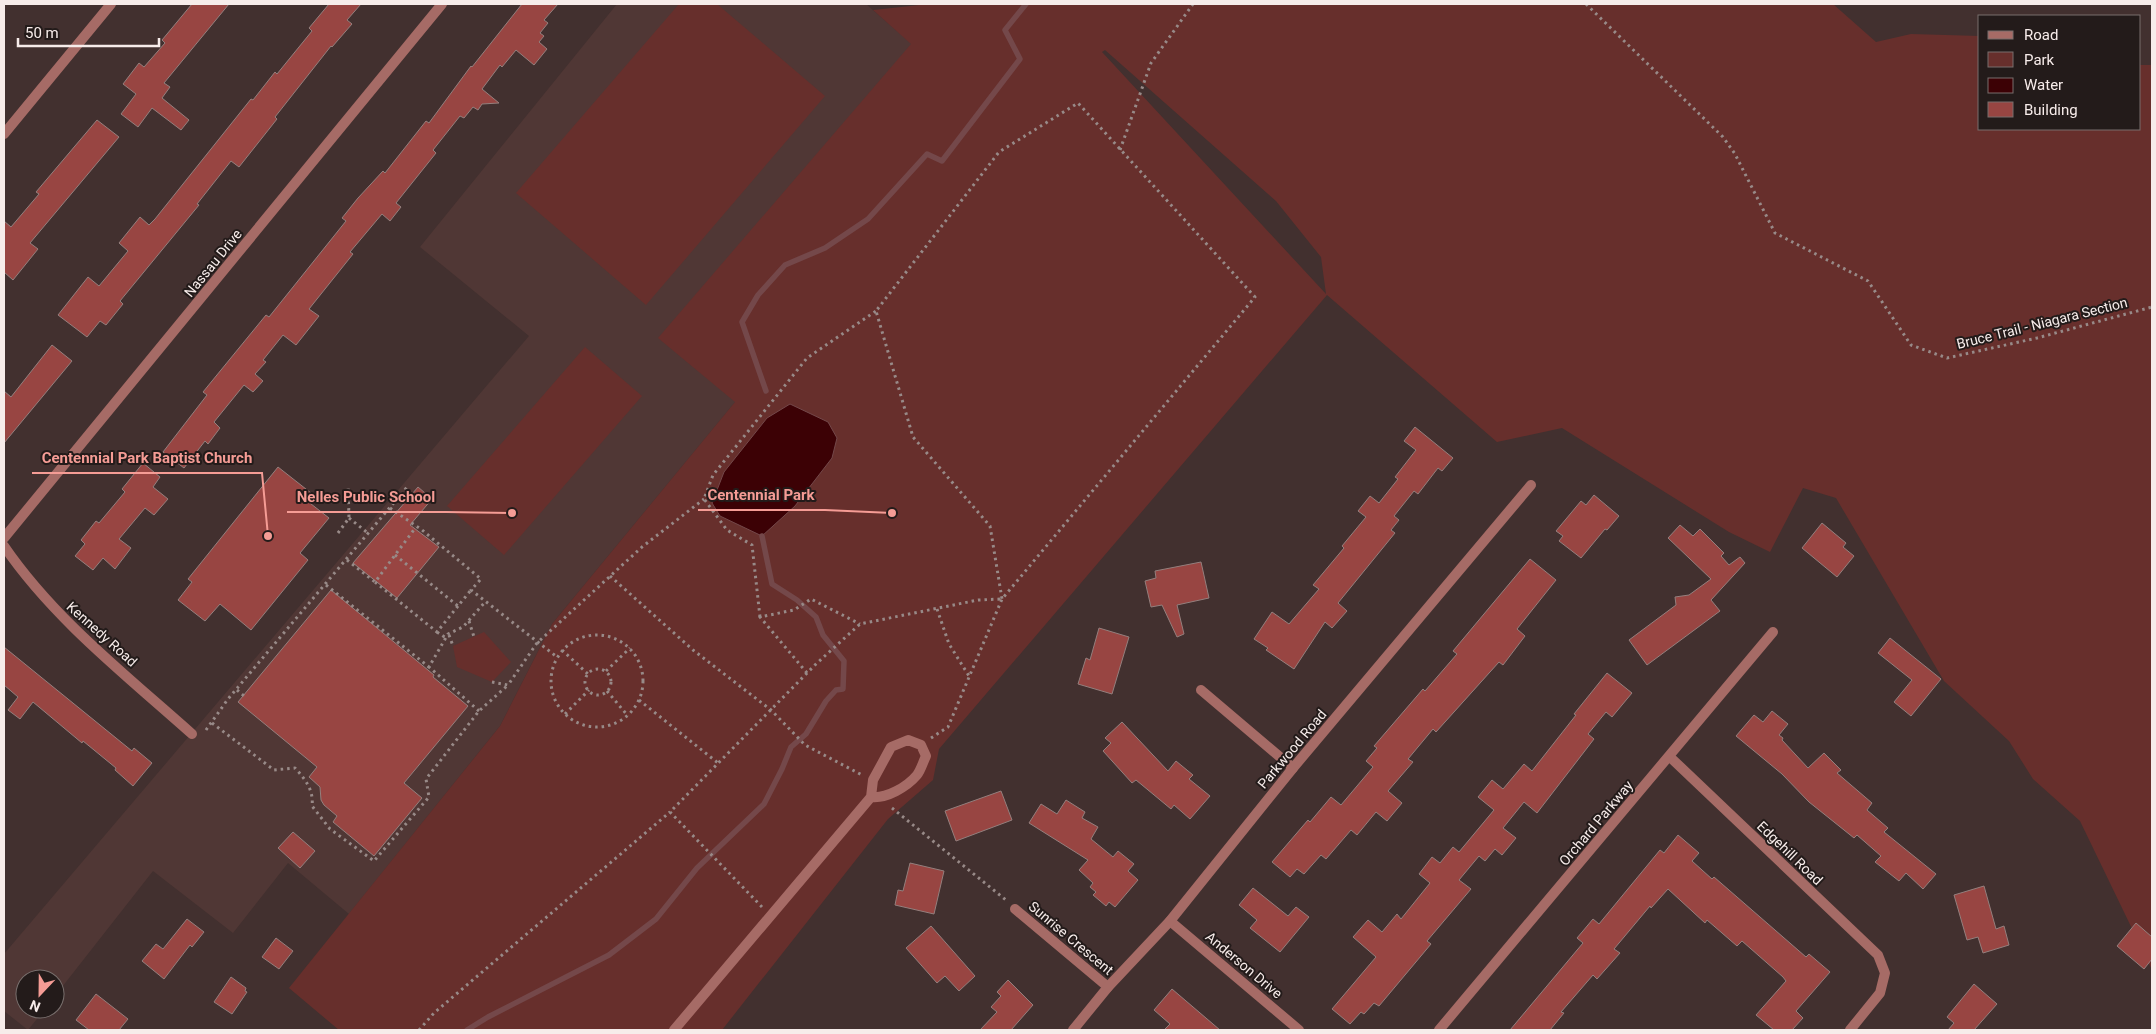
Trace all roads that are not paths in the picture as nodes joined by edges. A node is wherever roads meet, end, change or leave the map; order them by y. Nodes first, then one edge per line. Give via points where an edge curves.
1 (111, 4) edge
2 (442, 4) edge
3 (4, 134) edge
4 (1531, 485) dead end
5 (4, 538) edge
6 (4, 546) edge
7 (1773, 632) dead end
8 (1201, 690) dead end
9 (192, 734) dead end
10 (1670, 757) junction
11 (1293, 768) junction
12 (871, 797) junction
13 (1016, 909) road end
14 (1170, 921) junction
15 (1108, 987) junction
16 (674, 1030) edge
17 (1073, 1030) edge
18 (1299, 1030) edge
19 (1439, 1030) edge
20 (1850, 1030) edge

1 - 3 street
2 - 5 street, Nassau Drive
4 - 11 street, Parkwood Road
6 - 9 street, Kennedy Road via 23,574 56,610
7 - 10 street, Orchard Parkway
8 - 11 street
10 - 19 street, Orchard Parkway
10 - 20 street, Edgehill Road via 1878,955 1885,973 1880,994
11 - 14 street, Parkwood Road
12 - 12 street via 881,798 918,774 926,756 921,745 908,740 891,747 873,780
12 - 16 street
13 - 15 street, Sunrise Crescent
14 - 15 street, Parkwood Road
14 - 18 street, Anderson Drive
15 - 17 street, Parkwood Road

